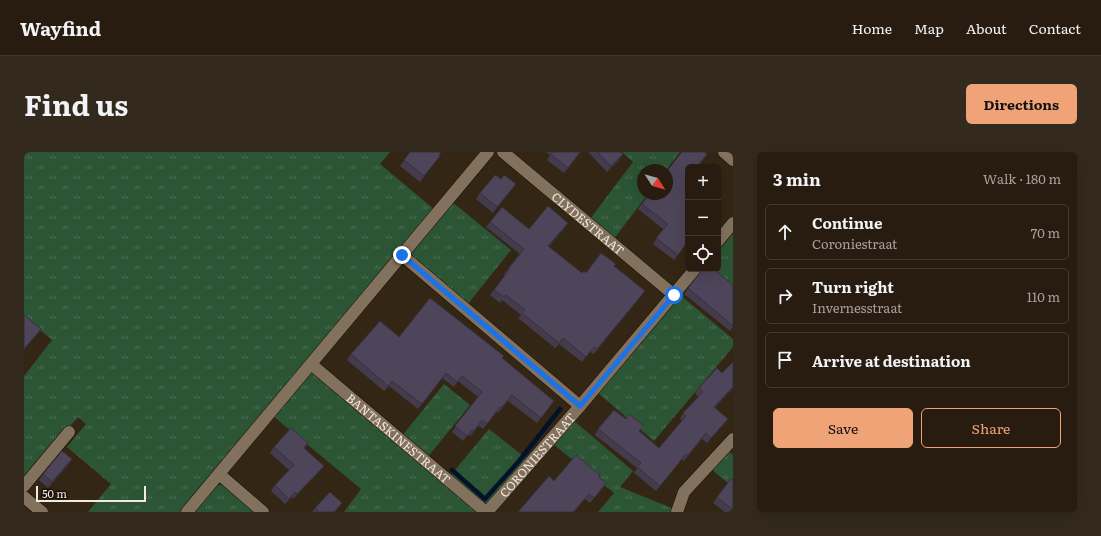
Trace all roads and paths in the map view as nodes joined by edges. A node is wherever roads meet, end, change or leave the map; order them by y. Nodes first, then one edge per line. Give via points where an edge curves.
1 (488, 152) edge
2 (503, 152) edge
3 (724, 152) edge
4 (733, 160) edge
5 (733, 223) edge
6 (721, 237) edge
7 (402, 255) junction
8 (693, 272) edge
9 (674, 295) junction
10 (311, 364) junction
11 (580, 406) junction
12 (70, 432) dead end
13 (733, 439) edge
14 (219, 474) junction
15 (24, 486) edge
16 (24, 497) edge
17 (42, 512) edge
18 (187, 512) edge
19 (263, 512) edge
20 (487, 512) edge
21 (677, 512) edge

1 - 7 street
2 - 9 street, CLYDESTRAAT
3 - 4 street
5 - 6 street
7 - 10 street
7 - 11 street
8 - 9 street, CORONIESTRAAT
9 - 11 street, CORONIESTRAAT
10 - 14 street
10 - 20 street, BANTASKINESTRAAT
11 - 20 street, CORONIESTRAAT
12 - 15 street
13 - 21 street via 684,492
14 - 18 street
14 - 19 street
16 - 17 street

